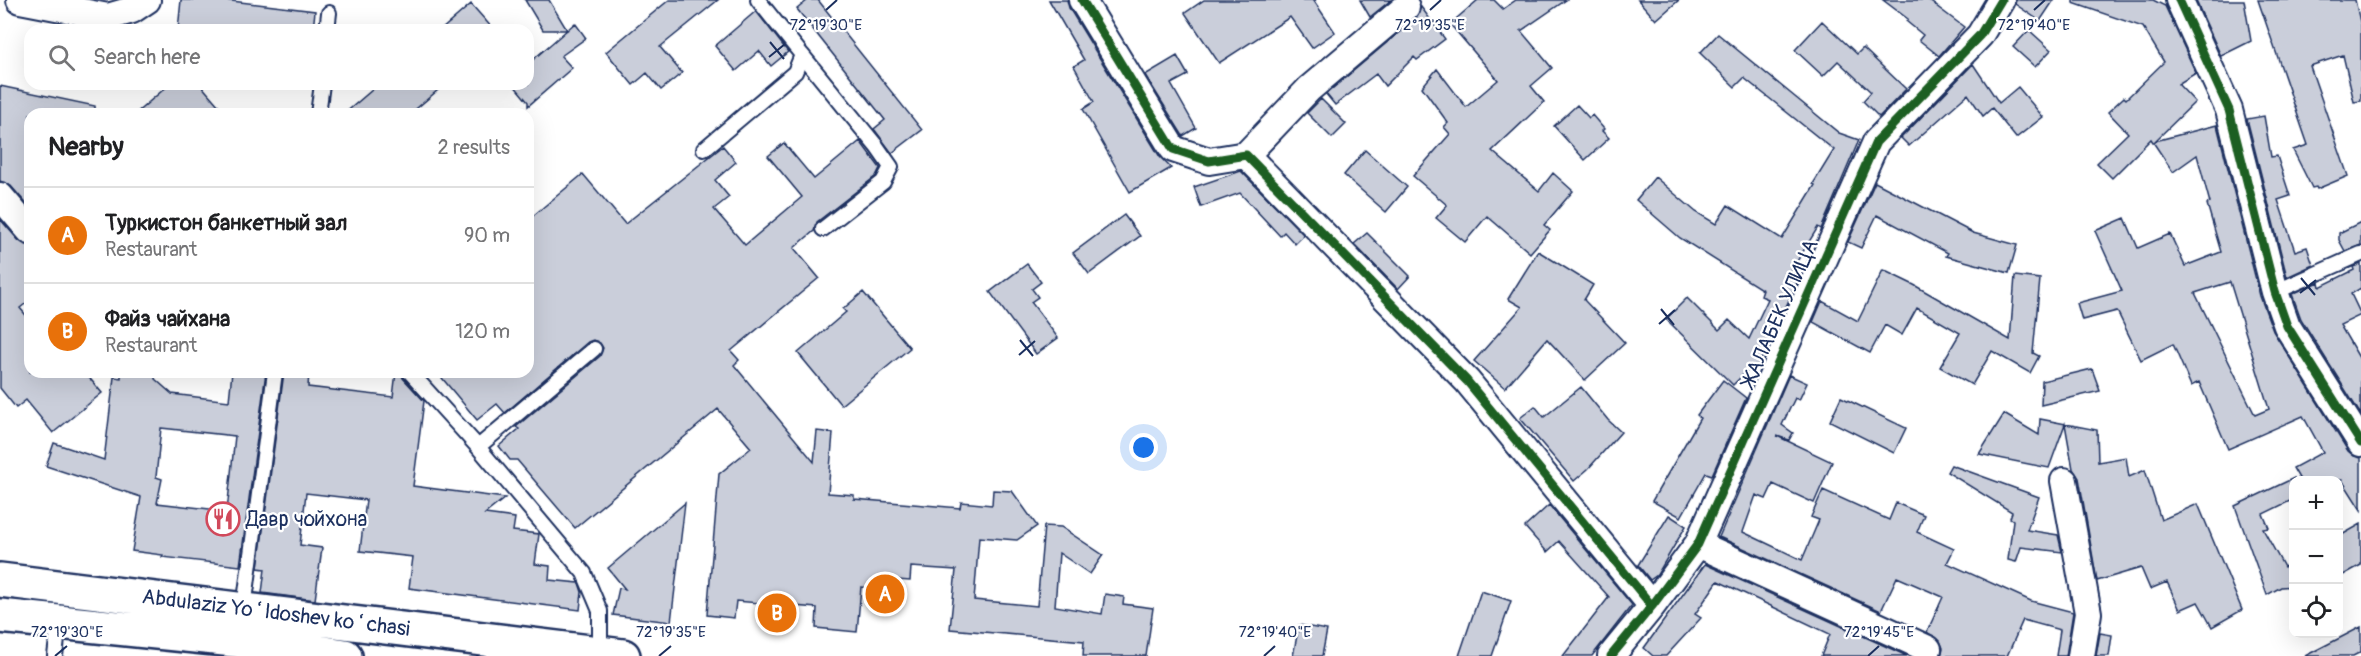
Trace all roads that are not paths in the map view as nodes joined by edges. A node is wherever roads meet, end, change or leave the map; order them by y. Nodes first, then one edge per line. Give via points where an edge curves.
1 (20, 0) edge
2 (147, 0) edge
3 (758, 0) edge
4 (1082, 0) edge
5 (2001, 0) edge
6 (2179, 0) edge
7 (1406, 7) dead end
8 (329, 12) dead end
9 (328, 24) edge
10 (802, 55) junction
11 (321, 90) edge
12 (319, 108) edge
13 (704, 149) dead end
14 (1246, 155) junction
15 (0, 196) edge
16 (24, 224) edge
17 (824, 229) dead end
18 (2361, 254) edge
19 (2275, 292) junction
20 (594, 349) dead end
21 (274, 378) edge
22 (415, 378) edge
23 (2361, 443) edge
24 (478, 447) junction
25 (2064, 481) dead end
26 (1698, 544) junction
27 (0, 580) edge
28 (1652, 606) junction
29 (244, 608) junction
30 (0, 616) edge
31 (59, 623) junction
32 (1928, 649) dead end
33 (608, 655) edge
34 (55, 656) edge
35 (345, 656) edge
36 (1611, 656) edge
37 (2081, 656) edge

1 - 2 street via 108,17 132,10
3 - 10 lane
4 - 14 street via 1173,149 1209,161
5 - 26 street, ЖАЛАБЕК УЛИЦА via 1980,35 1876,142
6 - 19 street via 2229,110
7 - 14 street via 1309,89
8 - 9 lane
10 - 13 lane via 795,72
10 - 17 lane via 891,167 883,182
11 - 12 lane
14 - 28 street via 1467,381
15 - 16 street
18 - 19 lane
19 - 23 street via 2287,326
20 - 24 lane
21 - 29 lane
22 - 24 lane
24 - 33 lane via 584,573 600,611
25 - 37 street via 2088,613
26 - 28 street, ЖАЛАБЕК УЛИЦА
26 - 32 street
27 - 29 main road, Abdulaziz Yoʻldoshev koʻchasi
28 - 36 street, ЖАЛАБЕК УЛИЦА
29 - 33 main road, Abdulaziz Yoʻldoshev koʻchasi
30 - 31 main road, Abdulaziz Yoʻldoshev koʻchasi
31 - 34 lane
31 - 35 main road, Abdulaziz Yoʻldoshev koʻchasi via 244,641

